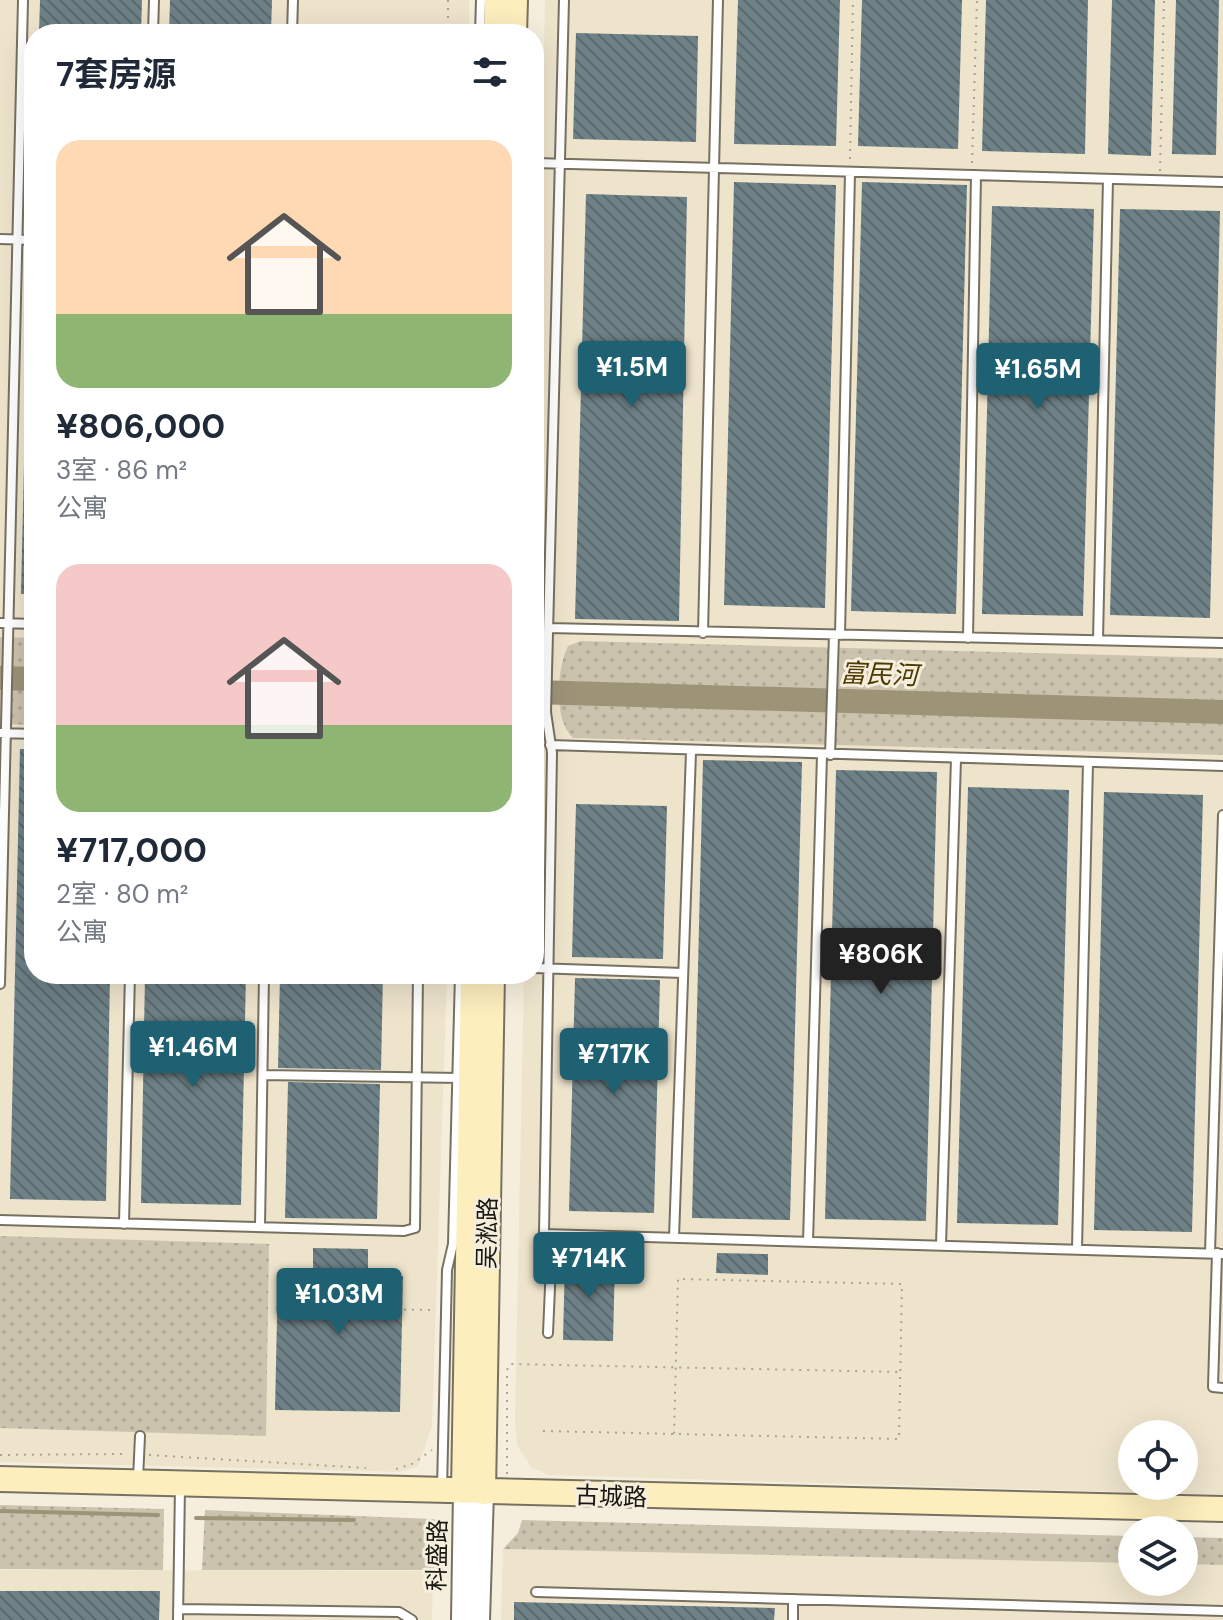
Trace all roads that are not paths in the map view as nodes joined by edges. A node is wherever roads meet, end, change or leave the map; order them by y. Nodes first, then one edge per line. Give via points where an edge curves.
1 (23, 0) edge
2 (154, 0) edge
3 (293, 0) edge
4 (481, 0) edge
5 (497, 0) edge
6 (515, 0) edge
7 (564, 0) edge
8 (718, 0) edge
9 (153, 24) edge
10 (292, 24) edge
11 (480, 24) edge
12 (496, 24) edge
13 (514, 24) edge
14 (544, 163) edge
15 (560, 164) junction
16 (714, 168) junction
17 (850, 172) junction
18 (974, 175) junction
19 (1108, 179) junction
20 (1223, 182) edge
21 (0, 239) edge
22 (18, 240) junction
23 (24, 240) edge
24 (5, 623) edge
25 (548, 628) junction
26 (703, 633) junction
27 (837, 635) junction
28 (968, 638) junction
29 (1098, 640) junction
30 (1223, 643) edge
31 (4, 734) edge
32 (550, 745) junction
33 (691, 752) junction
34 (826, 755) junction
35 (956, 759) junction
36 (1088, 762) junction
37 (1223, 766) edge
38 (1223, 815) edge
39 (544, 968) edge
40 (549, 968) junction
41 (683, 973) junction
42 (0, 984) edge
43 (130, 984) edge
44 (264, 984) edge
45 (418, 984) edge
46 (461, 984) edge
47 (473, 984) edge
48 (490, 984) edge
49 (263, 1075) junction
50 (417, 1077) junction
51 (473, 1078) junction
52 (0, 1220) edge
53 (124, 1224) junction
54 (260, 1227) junction
55 (544, 1234) junction
56 (674, 1238) junction
57 (808, 1242) junction
58 (941, 1245) junction
59 (1077, 1249) junction
60 (1217, 1253) edge
61 (548, 1333) dead end
62 (1223, 1388) edge
63 (140, 1436) dead end
64 (0, 1479) edge
65 (138, 1483) junction
66 (180, 1490) junction
67 (0, 1491) edge
68 (469, 1496) junction
69 (1223, 1509) edge
70 (1223, 1520) edge
71 (536, 1592) dead end
72 (793, 1599) junction
73 (178, 1609) junction
74 (1176, 1610) junction
75 (1223, 1611) edge
76 (178, 1620) edge
77 (412, 1620) edge
78 (462, 1620) edge
79 (479, 1620) edge
80 (793, 1620) edge
81 (1175, 1620) edge

1 - 22 lane
2 - 9 lane
3 - 10 lane
4 - 11 lane
5 - 12 main road
6 - 13 main road
7 - 15 lane
8 - 16 lane
14 - 15 lane
15 - 16 lane
15 - 25 lane
16 - 17 lane
16 - 26 lane
17 - 18 lane
17 - 27 lane
18 - 19 lane
18 - 28 lane
19 - 20 lane
19 - 29 lane
21 - 22 lane
22 - 23 lane
22 - 24 lane
24 - 31 lane via 9,642
25 - 26 lane
25 - 32 lane
26 - 27 lane
27 - 28 lane
27 - 34 lane
28 - 29 lane
29 - 30 lane
31 - 42 lane
32 - 33 lane
32 - 40 lane
33 - 34 lane
33 - 41 lane
34 - 35 lane
34 - 57 lane
35 - 36 lane
35 - 58 lane
36 - 37 lane
36 - 59 lane
38 - 60 lane
39 - 40 lane
40 - 41 lane
40 - 55 lane
41 - 56 lane
43 - 53 lane
44 - 49 lane
45 - 50 lane
46 - 51 lane
47 - 51 main road, 吴淞路
48 - 51 main road, 吴淞路
49 - 50 lane
49 - 54 lane
50 - 51 lane
50 - 54 lane via 415,1228
51 - 68 main road, 吴淞路
51 - 68 lane via 447,1270 443,1447
52 - 53 lane
53 - 54 lane
55 - 56 lane
55 - 61 lane via 551,1265
56 - 57 lane
57 - 58 lane
58 - 59 lane
59 - 60 lane
60 - 62 lane via 1213,1387
63 - 65 lane
64 - 65 main road, 古城路
65 - 66 main road, 古城路
66 - 67 main road, 古城路
66 - 68 main road, 古城路
66 - 73 lane
68 - 69 main road, 古城路
68 - 70 main road, 古城路
68 - 78 street, 科盛路
68 - 79 street, 科盛路
71 - 72 lane
72 - 74 lane
72 - 80 lane
73 - 76 lane
73 - 77 lane via 399,1612
74 - 75 lane
74 - 81 lane

